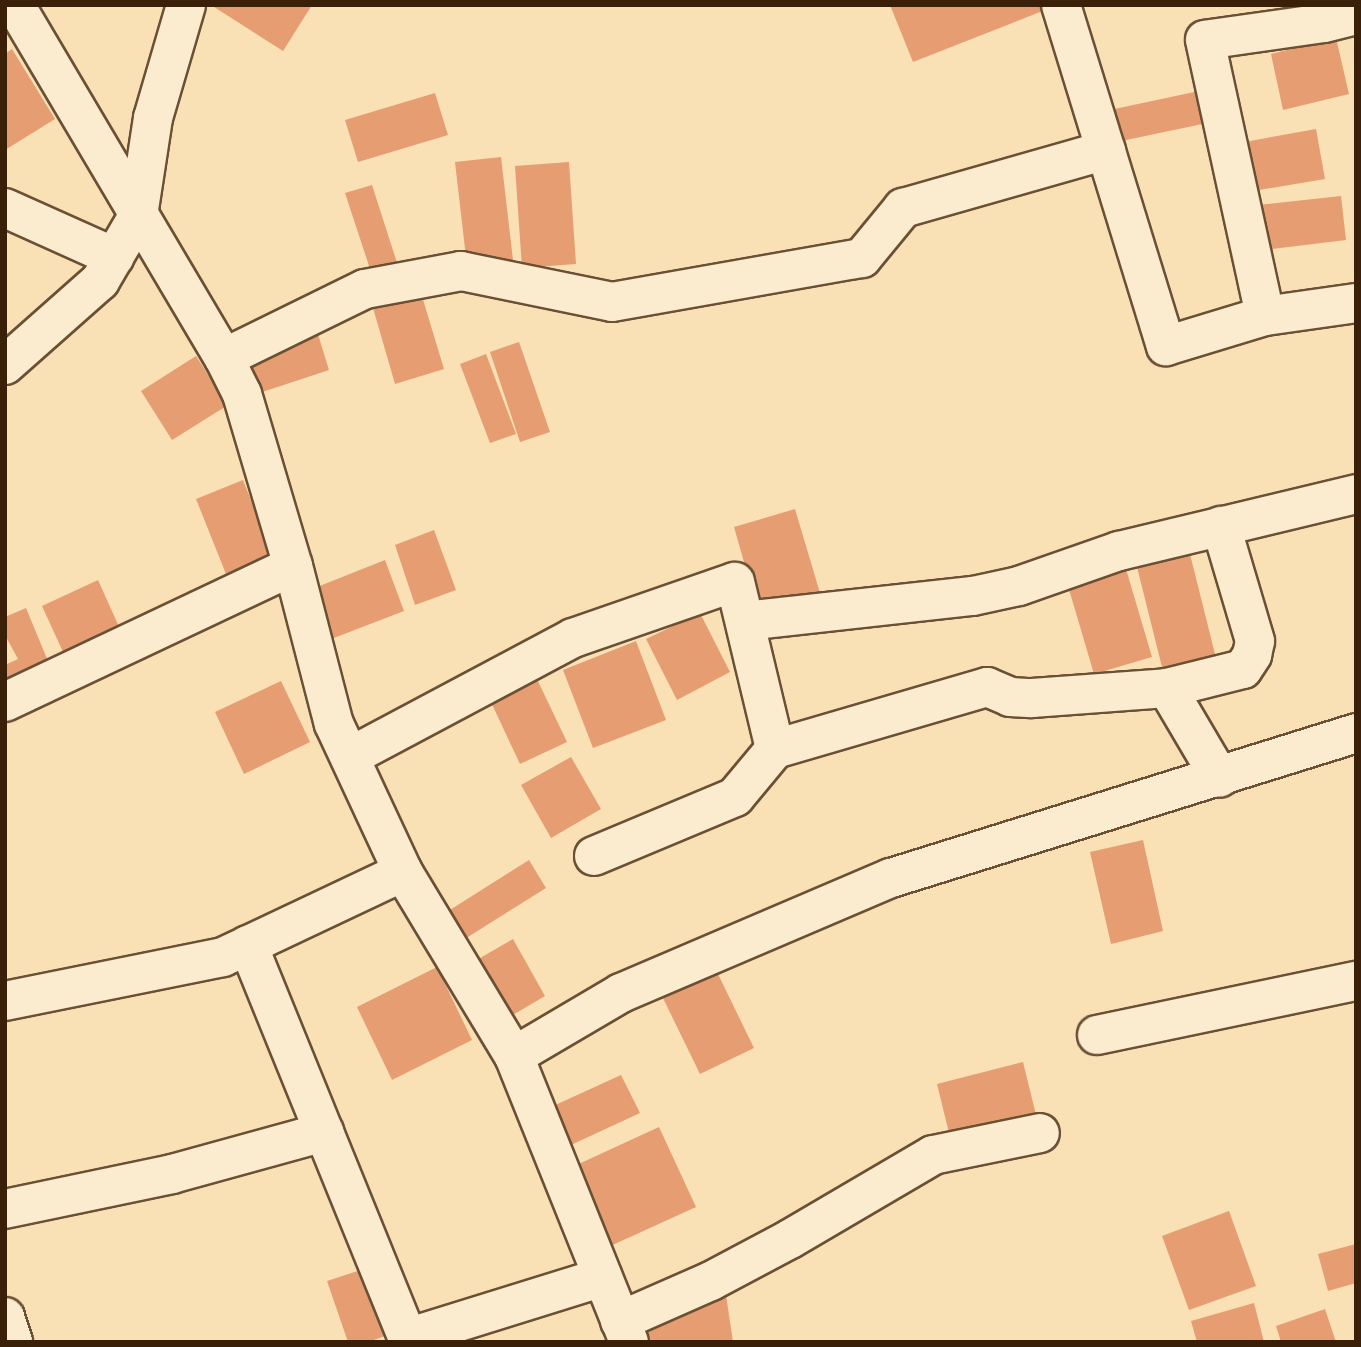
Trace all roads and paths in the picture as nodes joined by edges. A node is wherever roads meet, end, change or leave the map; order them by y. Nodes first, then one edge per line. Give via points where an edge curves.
1 (15, 5) edge
2 (186, 5) edge
3 (1060, 5) edge
4 (1333, 14) edge
5 (1106, 150) junction
6 (5, 208) edge
7 (138, 216) junction
8 (114, 257) junction
9 (1356, 303) edge
10 (1265, 316) junction
11 (224, 358) junction
12 (5, 365) edge
13 (1356, 494) edge
14 (1221, 526) junction
15 (293, 566) junction
16 (745, 621) junction
17 (1167, 688) junction
18 (5, 702) edge
19 (1356, 733) edge
20 (775, 749) junction
21 (351, 756) junction
22 (1220, 778) junction
23 (594, 856) dead end
24 (403, 872) junction
25 (248, 945) junction
26 (1356, 981) edge
27 (5, 1001) edge
28 (1097, 1035) dead end
29 (514, 1056) junction
30 (324, 1132) junction
31 (1040, 1133) dead end
32 (5, 1209) edge
33 (603, 1277) junction
34 (5, 1317) edge
35 (624, 1331) edge
36 (408, 1340) edge
37 (13, 1342) edge

1 - 7 street
2 - 7 street via 153,118
3 - 5 street
4 - 10 street via 1205,40
5 - 10 street via 1166,346
5 - 11 street via 903,208 862,258 612,302 461,271 365,289
6 - 8 street
7 - 8 street
7 - 11 street
8 - 12 street via 100,281
9 - 10 street
11 - 15 street via 242,394
13 - 14 street
14 - 16 street via 1119,551 1019,586 973,596
14 - 17 street via 1255,641 1252,655 1242,669
15 - 18 street
15 - 21 street via 334,724
16 - 20 street
16 - 21 street via 735,582 573,638
17 - 20 street via 1032,698 1010,697 987,687
17 - 22 street
19 - 22 street
20 - 23 street via 735,797
21 - 24 street
22 - 29 street via 891,878 621,993
24 - 25 street
24 - 29 street
25 - 27 street via 223,957
25 - 30 street
26 - 28 street
29 - 33 street
30 - 32 street via 172,1174
30 - 36 street
31 - 35 street via 933,1155
33 - 35 street
33 - 36 street
34 - 37 street

